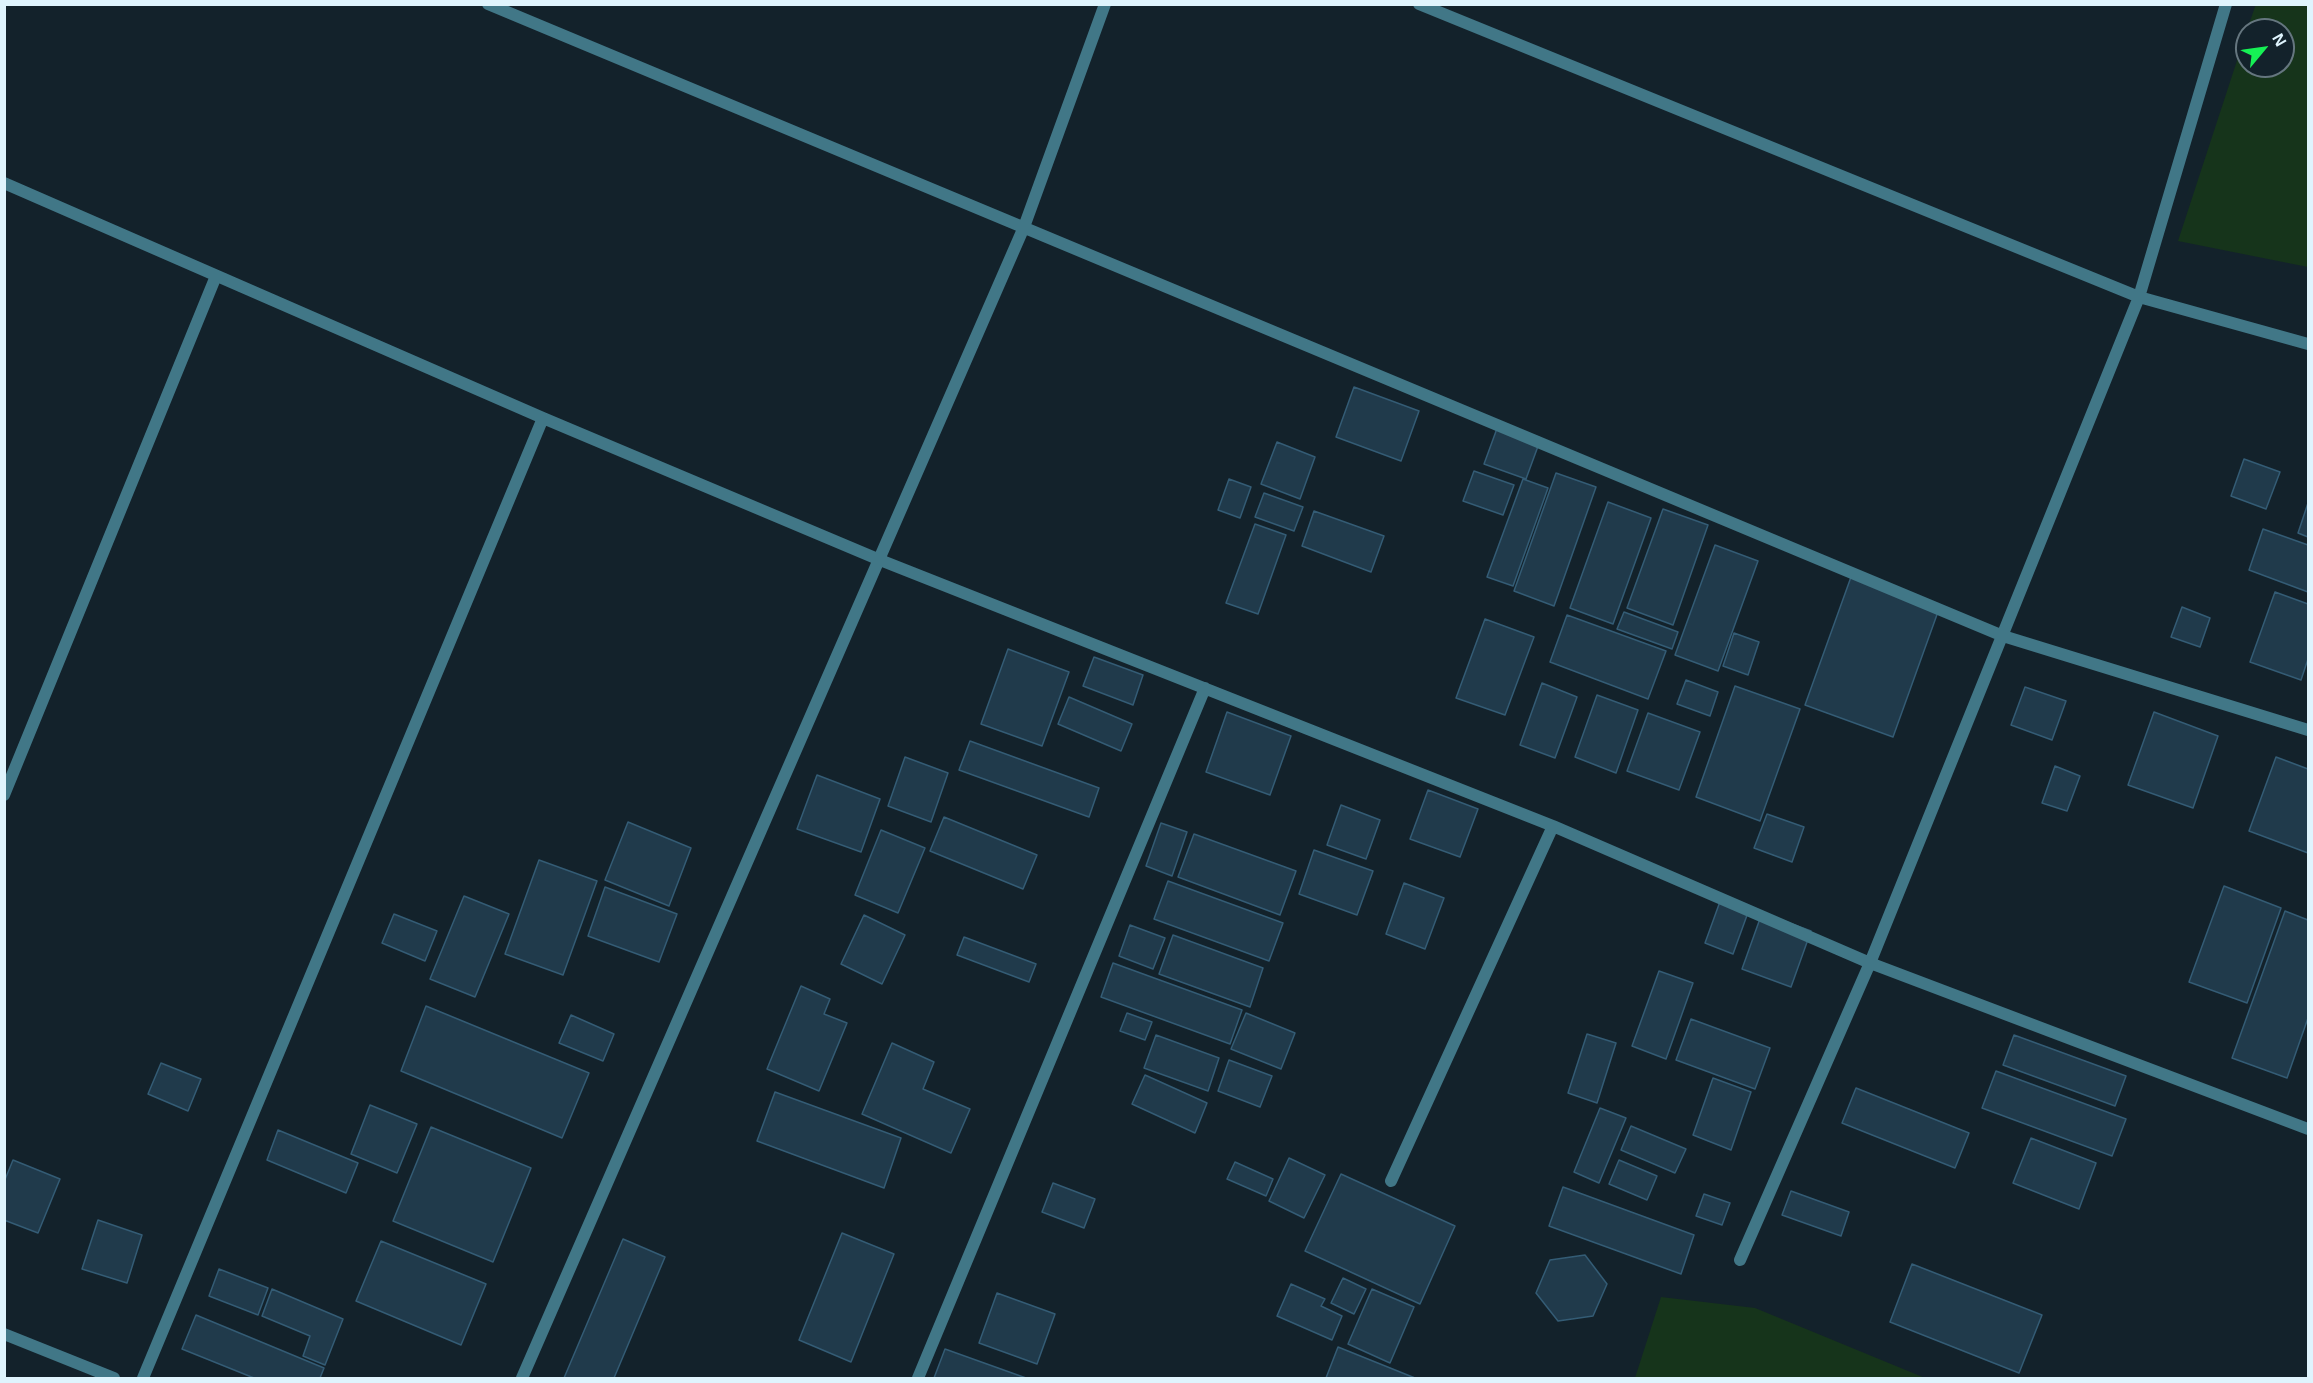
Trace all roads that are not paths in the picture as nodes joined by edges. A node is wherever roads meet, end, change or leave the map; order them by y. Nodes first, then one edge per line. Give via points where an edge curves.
1 (488, 4) edge
2 (1106, 4) edge
3 (1419, 4) edge
4 (2226, 4) edge
5 (4, 183) edge
6 (1024, 227) junction
7 (216, 276) junction
8 (2139, 297) junction
9 (2308, 344) edge
10 (543, 418) junction
11 (880, 560) junction
12 (2003, 636) junction
13 (1205, 688) junction
14 (2308, 730) edge
15 (4, 795) edge
16 (1553, 826) junction
17 (1870, 963) junction
18 (2308, 1129) edge
19 (1391, 1181) dead end
20 (1740, 1260) dead end
21 (4, 1334) edge
22 (114, 1378) edge
23 (143, 1378) edge
24 (522, 1378) edge
25 (918, 1378) edge

1 - 6 street
2 - 6 street
3 - 8 street
4 - 8 street
5 - 7 street
6 - 11 street
6 - 12 street
7 - 10 street
7 - 15 street
8 - 9 street
8 - 12 street
10 - 11 street
10 - 23 street
11 - 13 street
11 - 24 street
12 - 14 street
12 - 17 street
13 - 16 street
13 - 25 street
16 - 17 street
16 - 19 street
17 - 18 street
17 - 20 street
21 - 22 street

